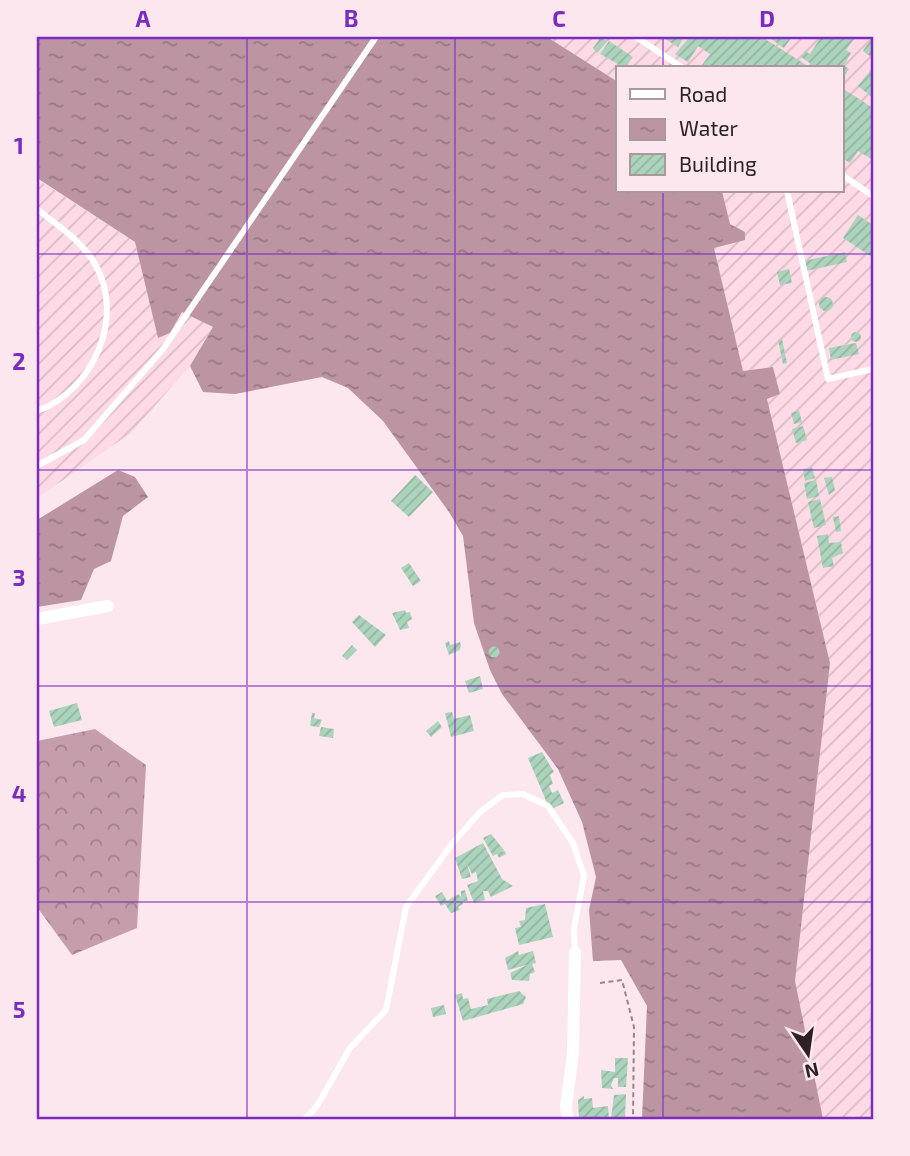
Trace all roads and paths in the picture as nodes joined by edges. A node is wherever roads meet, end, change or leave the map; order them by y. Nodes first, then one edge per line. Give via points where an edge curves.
1 (376, 37) edge
2 (636, 37) edge
3 (680, 66) edge
4 (844, 176) edge
5 (787, 192) edge
6 (873, 196) edge
7 (37, 209) edge
8 (873, 369) edge
9 (37, 411) edge
10 (37, 466) edge
11 (108, 606) dead end
12 (37, 619) edge
13 (575, 952) joint
14 (600, 983) dead end
15 (305, 1119) edge
16 (568, 1119) edge
17 (633, 1119) edge

1 - 10 lane via 163,349 84,440
2 - 3 lane
4 - 6 lane
5 - 8 lane via 828,379
7 - 9 lane via 81,245 96,266 109,310 96,356 81,379
11 - 12 street
13 - 15 lane via 574,928 584,876 573,843 548,806 523,794 503,795 480,812 451,845 406,907 386,1010 350,1048
13 - 16 street
14 - 17 path via 622,981 634,1027

